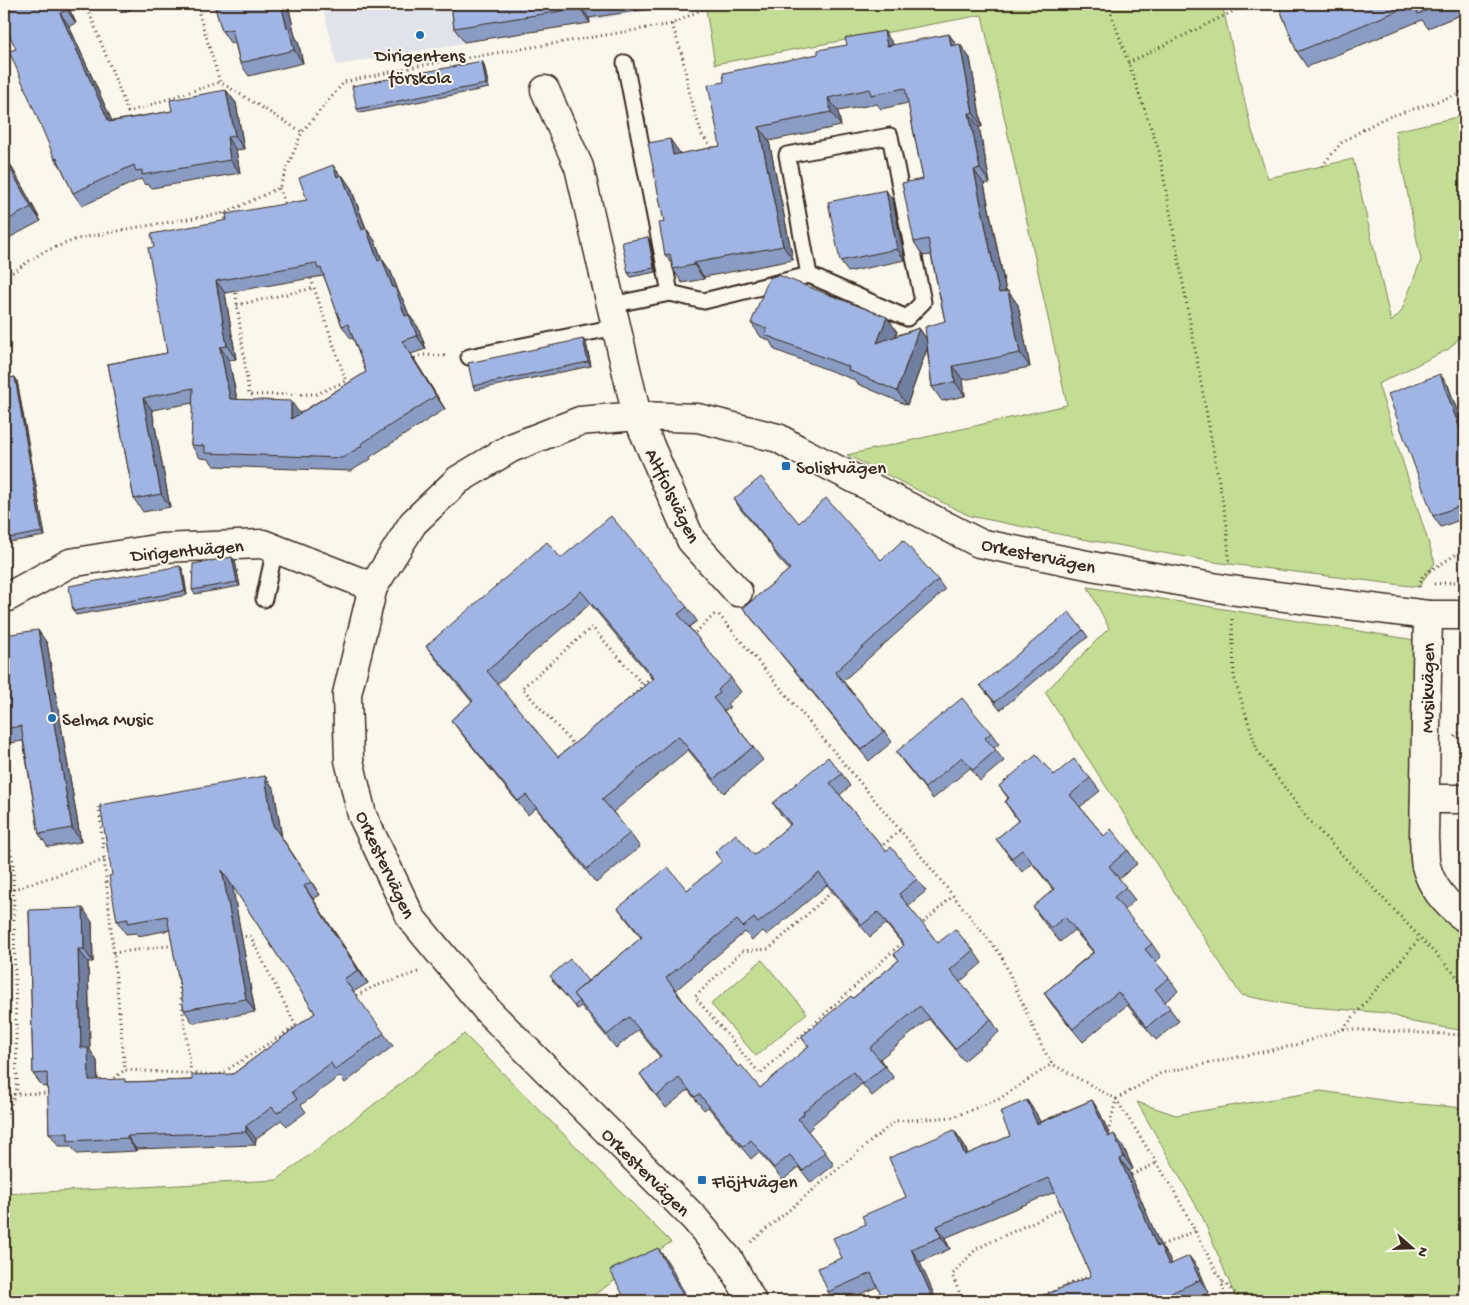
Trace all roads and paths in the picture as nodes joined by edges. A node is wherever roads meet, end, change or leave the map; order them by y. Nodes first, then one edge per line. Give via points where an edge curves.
1 (86, 4) edge
2 (196, 4) edge
3 (713, 4) edge
4 (1108, 4) edge
5 (1248, 4) edge
6 (672, 24) junction
7 (625, 63) dead end
8 (1128, 63) junction
9 (220, 82) junction
10 (1465, 88) edge
11 (545, 90) dead end
12 (302, 132) junction
13 (718, 156) edge
14 (1322, 166) dead end
15 (279, 188) junction
16 (286, 206) edge
17 (225, 213) junction
18 (227, 231) edge
19 (308, 270) edge
20 (4, 271) edge
21 (7, 274) junction
22 (809, 275) junction
23 (4, 278) edge
24 (234, 287) edge
25 (314, 288) junction
26 (670, 293) junction
27 (237, 305) junction
28 (614, 316) junction
29 (469, 357) joint
30 (405, 363) edge
31 (346, 381) junction
32 (355, 381) edge
33 (637, 416) junction
34 (275, 549) junction
35 (1465, 549) edge
36 (1465, 581) edge
37 (1420, 586) junction
38 (373, 587) junction
39 (1230, 590) junction
40 (738, 592) joint
41 (4, 599) edge
42 (264, 599) dead end
43 (717, 612) junction
44 (1419, 614) junction
45 (1465, 615) edge
46 (690, 638) edge
47 (656, 672) edge
48 (643, 685) junction
49 (624, 704) edge
50 (578, 750) edge
51 (1424, 799) junction
52 (1465, 799) edge
53 (99, 807) edge
54 (4, 820) edge
55 (900, 830) junction
56 (878, 850) edge
57 (104, 860) junction
58 (842, 883) edge
59 (14, 889) junction
60 (4, 894) edge
61 (953, 896) junction
62 (1465, 918) edge
63 (917, 929) edge
64 (910, 935) edge
65 (231, 938) edge
66 (1420, 938) junction
67 (183, 944) edge
68 (114, 953) junction
69 (176, 965) edge
70 (419, 972) dead end
71 (1465, 985) edge
72 (347, 1000) edge
73 (304, 1022) edge
74 (296, 1026) junction
75 (1343, 1029) junction
76 (1465, 1035) edge
77 (1052, 1064) junction
78 (125, 1070) junction
79 (191, 1073) junction
80 (105, 1085) edge
81 (54, 1092) edge
82 (15, 1094) junction
83 (4, 1098) edge
84 (1116, 1099) junction
85 (4, 1122) edge
86 (1107, 1137) edge
87 (1157, 1163) junction
88 (1125, 1178) edge
89 (1068, 1205) edge
90 (1195, 1231) junction
91 (1149, 1250) edge
92 (730, 1260) junction
93 (1094, 1274) edge
94 (1222, 1282) junction
95 (752, 1301) edge
96 (963, 1301) edge
97 (1030, 1301) edge
98 (1225, 1301) edge
99 (1244, 1301) edge

1 - 9 path via 128,112
2 - 9 path
3 - 6 path
4 - 8 path
5 - 8 path
6 - 12 path via 418,66 344,82
6 - 13 path via 702,134
7 - 26 lane
8 - 39 path via 1159,151 1227,526
9 - 12 path
10 - 14 path via 1457,95 1382,119 1342,142
11 - 28 street via 579,167
12 - 15 path
15 - 16 path
15 - 17 path
17 - 18 path
17 - 21 path via 77,239 43,252
19 - 25 path
20 - 21 path
21 - 23 path
22 - 22 lane via 907,318 923,302 890,136 787,155
22 - 26 lane via 704,301
24 - 27 path
25 - 27 path
25 - 31 path
26 - 28 lane
27 - 31 path via 249,395 316,394
28 - 29 lane
28 - 33 street
29 - 30 path via 422,355
31 - 32 path
33 - 38 street, Orkestervägen via 580,421 511,448 458,480 413,523
33 - 39 street, Orkestervägen via 698,418 778,438 979,543
33 - 40 street, Altfiolsvägen via 691,540
34 - 38 street, Dirigentvägen
34 - 41 street, Dirigentvägen via 263,544 161,548 70,563
34 - 42 lane
35 - 37 path via 1423,575
36 - 37 path
37 - 44 path
38 - 92 street, Orkestervägen via 347,694 349,760 362,815 410,918 488,1011 695,1219
39 - 44 street, Orkestervägen
39 - 66 path via 1234,677 1257,750 1307,818
40 - 43 path
43 - 46 path
43 - 55 path
44 - 45 street
44 - 51 street, Musikvägen
47 - 48 path
48 - 49 path
48 - 50 path via 592,628 522,688
51 - 52 street
51 - 62 street, Musikvägen via 1426,866 1438,893 1448,906
53 - 57 path
54 - 59 path via 13,862
55 - 56 path
55 - 61 path
57 - 59 path
57 - 68 path
58 - 64 path via 769,949 742,951 695,997 760,1074
59 - 60 path
59 - 82 path
61 - 63 path
61 - 77 path via 1001,955
65 - 74 path via 250,936
66 - 71 path
66 - 75 path
67 - 68 path
68 - 78 path
69 - 79 path
70 - 72 path via 373,987
73 - 74 path
74 - 79 path via 219,1075
75 - 76 path
75 - 84 path via 1296,1045 1161,1073
77 - 84 path
77 - 92 path via 1000,1099 953,1117 894,1121
78 - 79 path
78 - 80 path
81 - 82 path
82 - 83 path
82 - 85 path
84 - 86 path
84 - 87 path
87 - 88 path
87 - 90 path
89 - 96 path via 976,1249 952,1275
90 - 91 path
90 - 94 path
92 - 95 street, Orkestervägen
93 - 97 path
94 - 98 path
94 - 99 path

